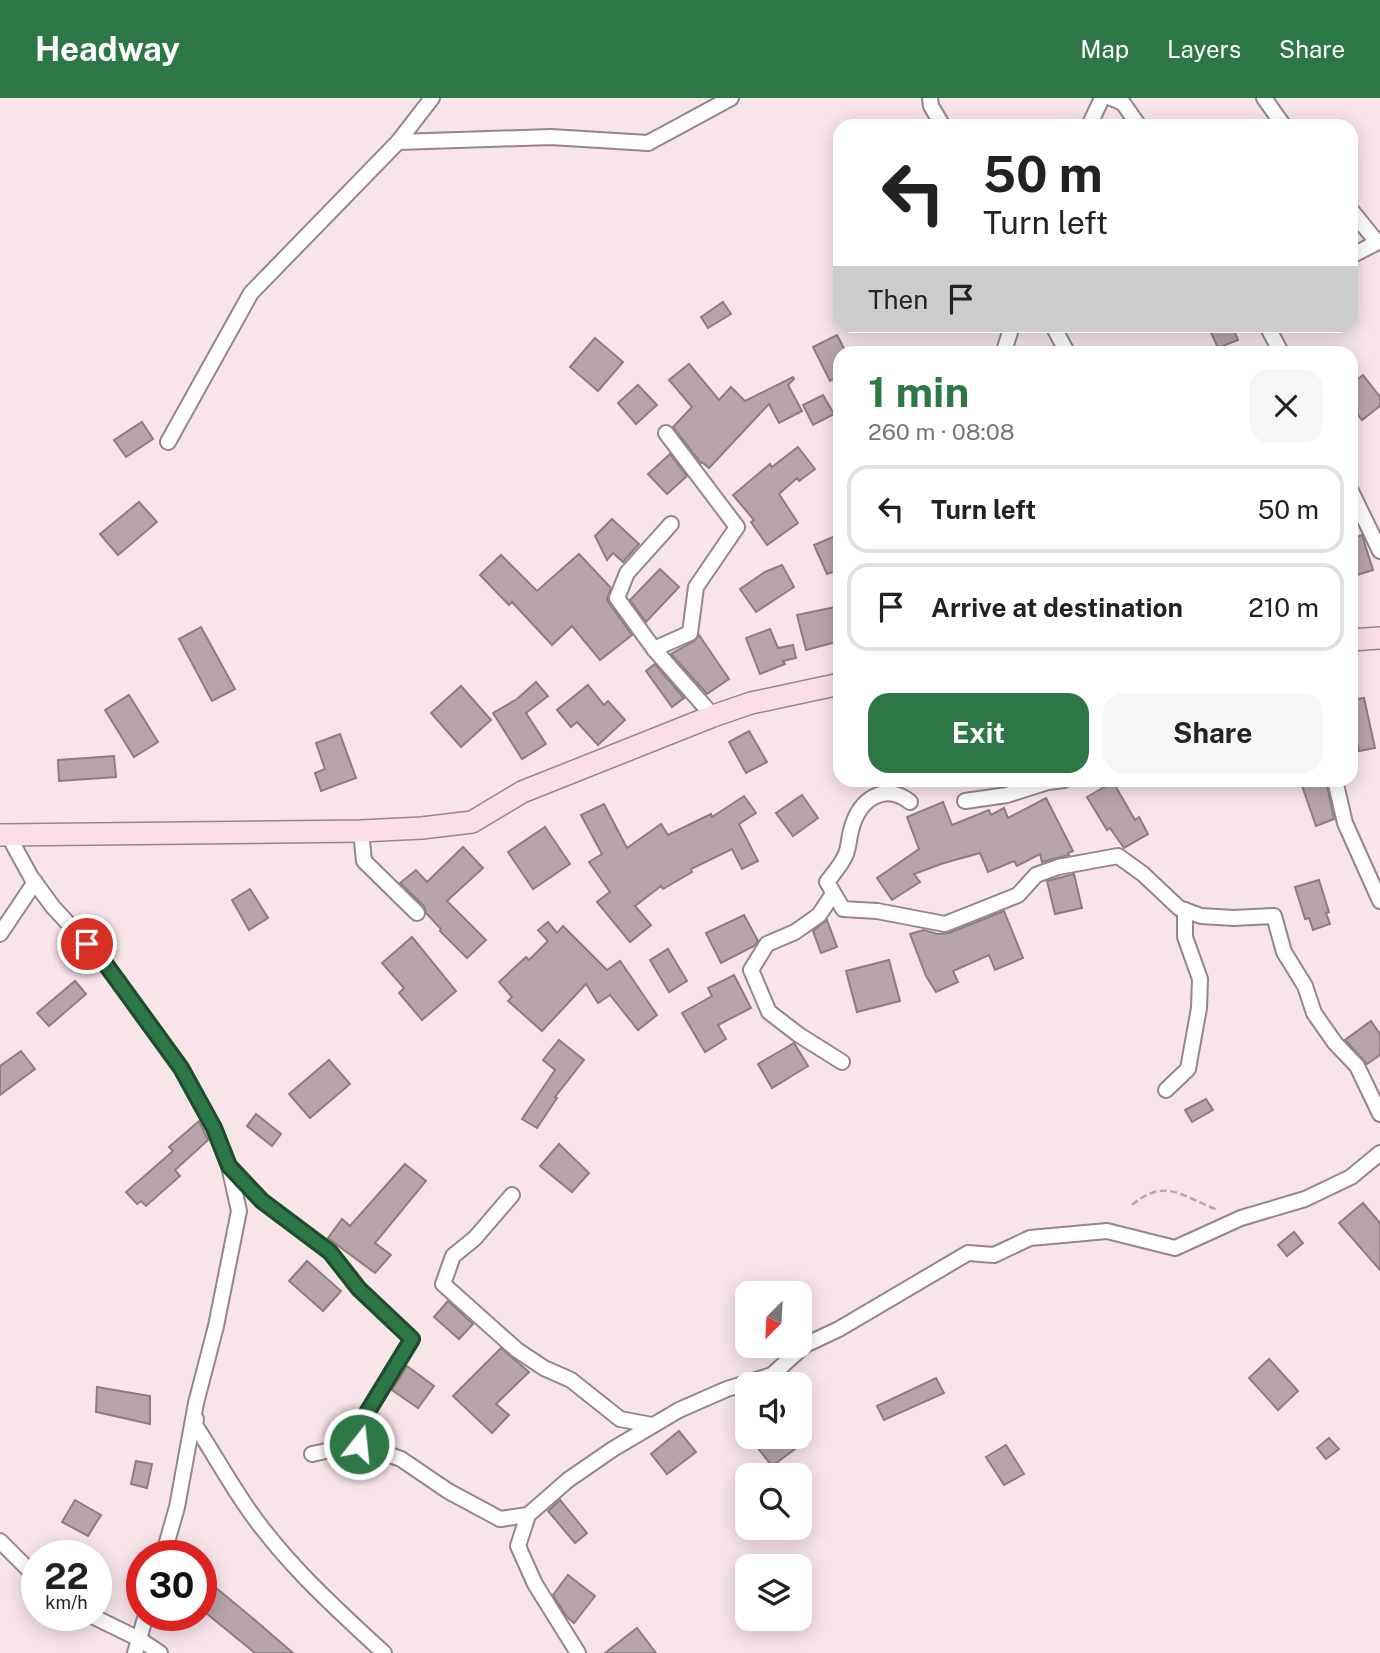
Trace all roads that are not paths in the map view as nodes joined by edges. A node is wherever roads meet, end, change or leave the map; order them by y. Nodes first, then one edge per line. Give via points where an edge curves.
1 (432, 98) edge
2 (731, 98) edge
3 (930, 98) edge
4 (1102, 98) edge
5 (1111, 98) edge
6 (1264, 98) edge
7 (939, 119) edge
8 (1092, 119) edge
9 (1134, 119) edge
10 (1279, 119) edge
11 (398, 142) junction
12 (1358, 218) edge
13 (1379, 242) edge
14 (1358, 252) edge
15 (666, 433) dead end
16 (168, 442) dead end
17 (1358, 505) edge
18 (671, 524) dead end
19 (1380, 551) edge
20 (1380, 638) edge
21 (1358, 640) edge
22 (654, 649) junction
23 (833, 685) edge
24 (713, 716) junction
25 (1032, 787) edge
26 (1337, 787) edge
27 (965, 801) dead end
28 (910, 802) dead end
29 (361, 831) junction
30 (4, 835) edge
31 (35, 882) junction
32 (833, 894) junction
33 (1380, 901) edge
34 (1185, 910) junction
35 (417, 913) dead end
36 (0, 934) edge
37 (842, 1062) dead end
38 (1167, 1090) dead end
39 (1380, 1114) edge
40 (1380, 1153) edge
41 (229, 1166) junction
42 (512, 1195) dead end
43 (197, 1404) junction
44 (652, 1425) junction
45 (359, 1444) junction
46 (312, 1454) dead end
47 (528, 1515) junction
48 (168, 1540) edge
49 (0, 1541) edge
50 (21, 1562) edge
51 (112, 1630) edge
52 (137, 1646) edge
53 (160, 1653) edge
54 (384, 1653) edge
55 (578, 1653) edge

1 - 11 street
2 - 11 street via 648,143 551,136
3 - 7 street
4 - 8 street
5 - 9 street via 1123,103
6 - 10 street
11 - 16 street via 251,293
12 - 13 street
13 - 14 street
15 - 22 street via 737,527 696,587 690,633
17 - 19 street
18 - 22 street via 627,573 617,598
20 - 21 main road
22 - 24 street
23 - 24 main road
24 - 29 main road via 522,792 472,822
25 - 27 street
26 - 33 street via 1345,823
28 - 32 street via 900,794 883,793 864,803 852,825 846,855 827,882
29 - 30 main road
29 - 35 street via 364,861
30 - 31 street
31 - 36 street
31 - 41 street via 104,962 181,1068
32 - 34 street via 842,909 945,923 1018,895 1036,874 1118,856
32 - 37 street via 818,915 795,932 766,944 751,970 769,1012
34 - 38 street via 1185,937 1200,979 1199,1008 1188,1069
34 - 39 street via 1201,916 1274,916 1284,952 1305,986 1314,1013 1357,1066
40 - 44 street via 1351,1177 1305,1199 1241,1219 1175,1248 1107,1231 1030,1238 994,1255 968,1253 806,1345 772,1376 727,1389
41 - 43 street via 239,1211
41 - 45 street via 262,1201 330,1252 359,1289 412,1339 359,1426
42 - 44 street via 453,1256 443,1284 517,1350 571,1380 620,1419
43 - 48 street
43 - 54 street via 195,1425 244,1504 320,1593
44 - 47 street via 568,1480
45 - 46 street
45 - 47 street via 401,1459 500,1519
47 - 55 street via 518,1546
49 - 50 street
51 - 52 street
52 - 53 street

